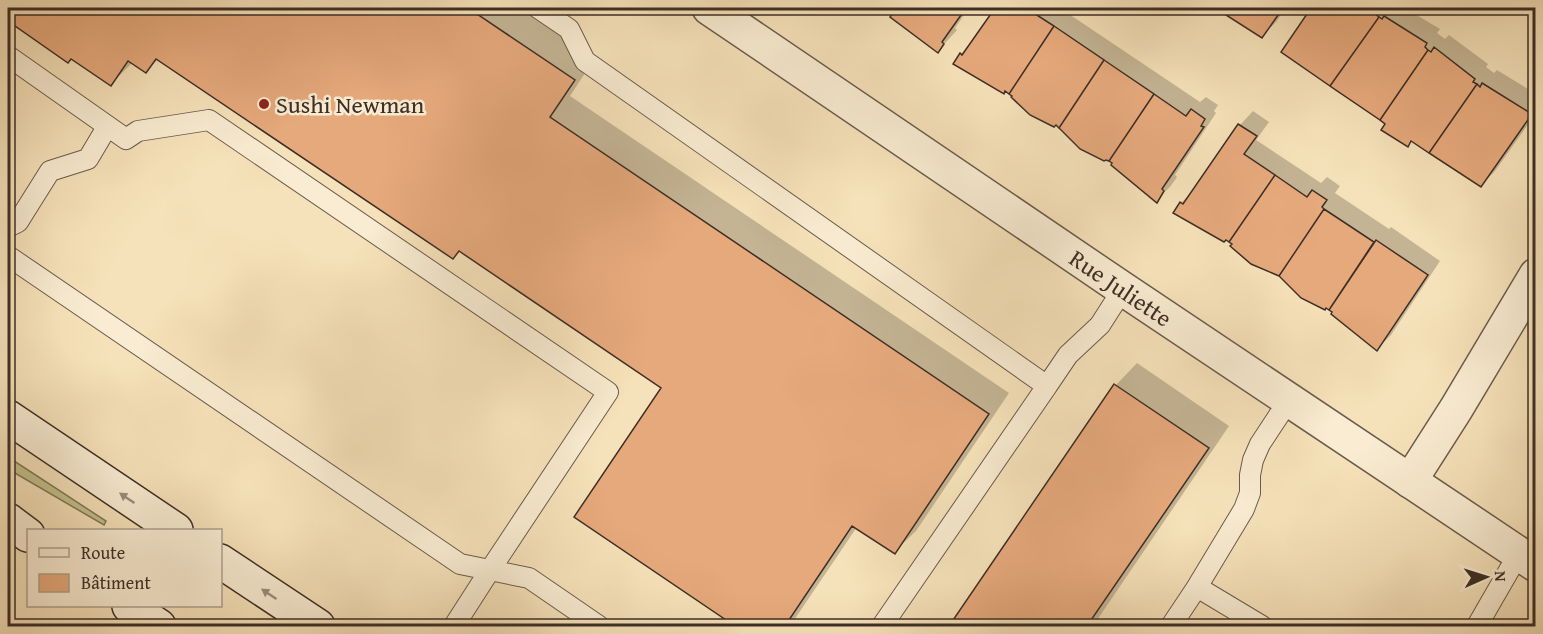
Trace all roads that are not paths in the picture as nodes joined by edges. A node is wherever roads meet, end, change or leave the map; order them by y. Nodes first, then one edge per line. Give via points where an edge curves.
1 (538, 8) edge
2 (709, 8) edge
3 (8, 56) edge
4 (107, 127) junction
5 (8, 227) edge
6 (8, 256) edge
7 (1536, 275) edge
8 (1123, 289) junction
9 (1047, 386) junction
10 (1289, 400) junction
11 (8, 417) edge
12 (1410, 482) junction
13 (8, 520) edge
14 (173, 529) edge
15 (27, 534) edge
16 (1527, 559) edge
17 (222, 562) edge
18 (490, 570) junction
19 (1197, 587) junction
20 (130, 607) edge
21 (159, 627) edge
22 (318, 627) edge
23 (454, 627) edge
24 (599, 627) edge
25 (882, 627) edge
26 (1171, 627) edge
27 (1262, 627) edge
28 (1477, 627) edge

1 - 9 lane via 569,29 585,61
2 - 8 street, Rue Juliette
3 - 4 lane
4 - 5 lane via 88,159 50,171 18,222
4 - 18 lane via 126,139 138,131 209,120 608,392
6 - 18 lane via 460,564
7 - 12 street
8 - 9 lane via 1100,325 1068,355
8 - 10 street, Rue Juliette
9 - 25 lane
10 - 12 street, Rue Juliette
10 - 19 lane via 1253,460 1250,494 1244,509
14 -> 11 street
12 - 16 street, Rue Juliette
13 - 15 street
16 - 28 lane
22 -> 17 street
18 - 23 lane
18 - 24 lane via 529,578
19 - 26 lane
19 - 27 lane
20 - 21 street

